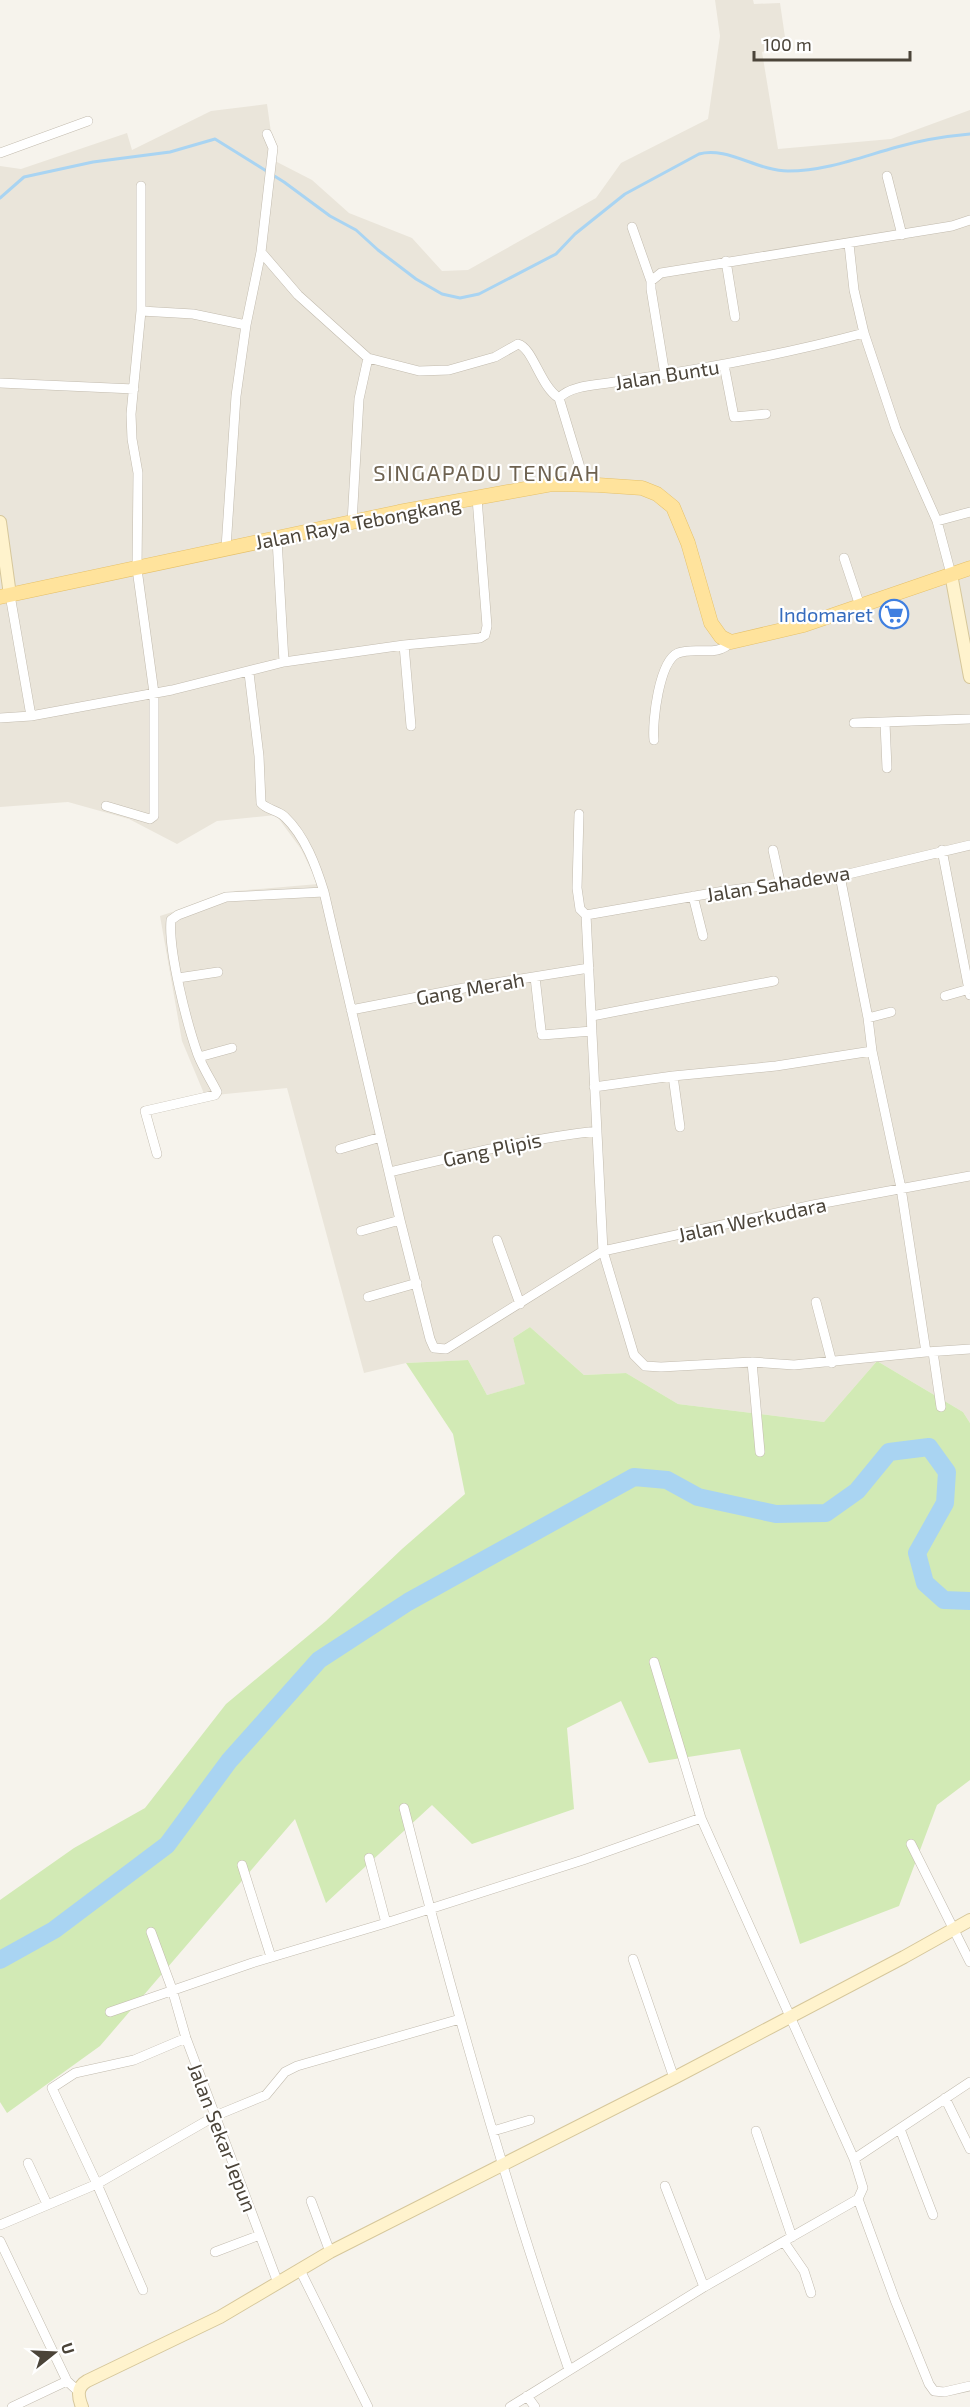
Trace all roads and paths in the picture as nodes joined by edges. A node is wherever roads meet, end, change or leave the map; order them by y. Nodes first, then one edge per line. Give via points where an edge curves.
1 (88, 121) dead end
2 (267, 134) dead end
3 (0, 153) edge
4 (887, 176) dead end
5 (141, 186) dead end
6 (970, 220) edge
7 (632, 227) dead end
8 (902, 235) junction
9 (849, 244) junction
10 (261, 252) junction
11 (726, 261) junction
12 (651, 281) junction
13 (141, 311) junction
14 (735, 316) dead end
15 (246, 325) junction
16 (864, 333) junction
17 (368, 358) junction
18 (724, 365) junction
19 (665, 375) junction
20 (0, 383) edge
21 (134, 389) junction
22 (559, 398) junction
23 (766, 414) dead end
24 (585, 484) junction
25 (477, 498) junction
26 (970, 512) edge
27 (937, 521) junction
28 (0, 522) edge
29 (352, 523) junction
30 (277, 539) junction
31 (226, 548) junction
32 (844, 558) dead end
33 (970, 568) edge
34 (136, 569) junction
35 (951, 574) junction
36 (5, 596) edge
37 (860, 606) junction
38 (731, 642) junction
39 (404, 645) junction
40 (284, 662) junction
41 (249, 672) junction
42 (970, 677) edge
43 (154, 693) junction
44 (31, 716) junction
45 (0, 718) edge
46 (970, 719) edge
47 (854, 723) dead end
48 (885, 723) junction
49 (411, 726) dead end
50 (654, 740) dead end
51 (887, 768) dead end
52 (106, 806) dead end
53 (579, 814) dead end
54 (970, 845) edge
55 (773, 850) dead end
56 (942, 850) junction
57 (840, 876) junction
58 (780, 882) junction
59 (324, 892) junction
60 (693, 896) junction
61 (586, 915) junction
62 (703, 936) dead end
63 (589, 968) junction
64 (218, 972) dead end
65 (535, 976) junction
66 (178, 978) junction
67 (774, 981) dead end
68 (969, 992) edge
69 (945, 996) dead end
70 (351, 1010) junction
71 (891, 1012) dead end
72 (592, 1016) junction
73 (868, 1018) junction
74 (592, 1032) junction
75 (232, 1048) dead end
76 (872, 1051) junction
77 (199, 1057) junction
78 (673, 1076) junction
79 (594, 1087) junction
80 (680, 1127) dead end
81 (597, 1131) junction
82 (381, 1137) junction
83 (340, 1149) dead end
84 (157, 1154) dead end
85 (389, 1172) junction
86 (970, 1176) edge
87 (901, 1188) junction
88 (400, 1220) junction
89 (361, 1231) dead end
90 (496, 1240) dead end
91 (603, 1251) junction
92 (417, 1283) junction
93 (368, 1297) dead end
94 (816, 1302) dead end
95 (520, 1304) junction
96 (970, 1349) edge
97 (930, 1352) junction
98 (752, 1362) junction
99 (832, 1363) junction
100 (941, 1407) dead end
101 (760, 1452) dead end
102 (654, 1662) dead end
103 (404, 1808) dead end
104 (701, 1818) junction
105 (911, 1844) dead end
106 (369, 1858) dead end
107 (242, 1865) dead end
108 (430, 1909) junction
109 (970, 1920) edge
110 (386, 1923) junction
111 (955, 1929) junction
112 (151, 1932) dead end
113 (272, 1957) junction
114 (633, 1959) dead end
115 (970, 1962) edge
116 (172, 1989) junction
117 (110, 2012) dead end
118 (789, 2018) junction
119 (460, 2019) junction
120 (186, 2038) junction
121 (674, 2078) junction
122 (970, 2082) edge
123 (945, 2098) junction
124 (215, 2116) junction
125 (530, 2120) dead end
126 (900, 2129) junction
127 (494, 2131) junction
128 (756, 2131) dead end
129 (970, 2149) edge
130 (854, 2159) junction
131 (28, 2163) dead end
132 (504, 2166) junction
133 (98, 2184) junction
134 (665, 2186) dead end
135 (858, 2199) junction
136 (311, 2201) dead end
137 (47, 2204) junction
138 (933, 2215) dead end
139 (0, 2225) edge
140 (260, 2235) junction
141 (792, 2236) junction
142 (0, 2241) edge
143 (784, 2242) junction
144 (215, 2252) dead end
145 (330, 2252) junction
146 (300, 2270) junction
147 (278, 2283) junction
148 (704, 2287) junction
149 (143, 2290) dead end
150 (811, 2293) dead end
151 (568, 2370) junction
152 (67, 2381) junction
153 (970, 2386) edge
154 (79, 2392) junction
155 (527, 2396) junction
156 (12, 2407) edge
157 (82, 2407) edge
158 (368, 2407) edge
159 (510, 2407) edge
160 (535, 2407) edge

1 - 3 street
2 - 10 street via 273,148
4 - 8 street
5 - 13 street
6 - 8 street
7 - 12 street
8 - 9 street
9 - 11 street
9 - 16 street via 852,283
10 - 15 street
10 - 17 street via 298,295
11 - 12 street via 668,271
11 - 14 street
12 - 19 street
13 - 15 street via 194,314
13 - 21 street
15 - 31 street via 236,396
16 - 18 street, Jalan Buntu
16 - 27 street via 896,429
17 - 22 street via 419,371 449,370 523,345 547,388
17 - 29 street via 360,399
18 - 19 street, Jalan Buntu
18 - 23 street via 734,417
19 - 22 street, Jalan Buntu via 584,387
20 - 21 street
21 - 34 street via 131,414 138,473
22 - 24 street
24 - 25 main road, Jalan Raya Tebongkang via 552,484
24 - 38 main road, Jalan Raya Tebongkang via 642,488 668,501 681,523 711,623 721,637
25 - 29 main road, Jalan Raya Tebongkang
25 - 39 street via 486,600 485,635 480,639
26 - 27 street
27 - 35 street
28 - 36 main road
29 - 30 main road, Jalan Raya Tebongkang
30 - 31 main road, Jalan Raya Tebongkang
30 - 40 street
31 - 34 main road, Jalan Raya Tebongkang
32 - 37 street
33 - 35 main road
34 - 36 main road, Jalan Raya Tebongkang
34 - 43 street
35 - 37 main road
35 - 42 main road
36 - 44 street
37 - 38 main road via 804,625
38 - 50 street via 721,650 688,651 670,660 654,708
39 - 40 street
39 - 49 street
40 - 41 street
41 - 43 street
41 - 59 street via 261,803 281,813 293,826 308,849
43 - 44 street
43 - 52 street via 153,818
44 - 45 street
46 - 48 street
47 - 48 street
48 - 51 street
53 - 61 street via 577,888 580,909
54 - 56 street, Jalan Sahadewa
55 - 58 street
56 - 57 street, Jalan Sahadewa
56 - 68 street
57 - 58 street, Jalan Sahadewa
57 - 73 street
58 - 60 street, Jalan Sahadewa
59 - 66 street via 226,897 178,915 170,923
59 - 70 street
60 - 61 street, Jalan Sahadewa
60 - 62 street
61 - 63 street
63 - 65 street, Gang Merah
63 - 72 street
64 - 66 street
65 - 70 street, Gang Merah
65 - 74 street via 541,1032
66 - 77 street
67 - 72 street
68 - 69 street
70 - 82 street
71 - 73 street
72 - 74 street
73 - 76 street
74 - 79 street
75 - 77 street
76 - 78 street
76 - 87 street
77 - 84 street via 217,1093 145,1112
78 - 79 street
78 - 80 street
79 - 81 street
81 - 85 street, Gang Plipis via 499,1146
81 - 91 street
82 - 83 street
82 - 85 street
85 - 88 street
86 - 87 street, Jalan Werkudara
87 - 91 street, Jalan Werkudara
87 - 97 street
88 - 89 street
88 - 92 street
90 - 95 street
91 - 95 street
91 - 98 street via 634,1355 645,1366
92 - 93 street
92 - 95 street via 430,1339 438,1350 446,1349
94 - 99 street
96 - 97 street
97 - 99 street
97 - 100 street
98 - 99 street
98 - 101 street
102 - 104 street
103 - 108 street
104 - 108 street
104 - 118 street
105 - 111 street
106 - 110 street
107 - 113 street
108 - 110 street
108 - 119 street
109 - 111 main road
110 - 113 street
111 - 115 street
111 - 118 main road
112 - 116 street, Jalan Sekar Jepun
113 - 116 street
114 - 121 street
116 - 117 street
116 - 120 street, Jalan Sekar Jepun
118 - 121 main road
118 - 130 street
119 - 124 street via 297,2066 285,2073 266,2095
119 - 127 street
120 - 124 street, Jalan Sekar Jepun
120 - 133 street via 134,2060 75,2073 52,2086
121 - 132 main road
122 - 123 street
123 - 126 street
123 - 129 street
124 - 133 street
124 - 140 street, Jalan Sekar Jepun
125 - 127 street
126 - 130 street
126 - 138 street
127 - 132 street
128 - 141 street
130 - 135 street via 863,2188
131 - 137 street
132 - 145 main road
132 - 151 street
133 - 137 street
133 - 149 street
134 - 148 street
135 - 141 street
135 - 153 street via 929,2384 934,2391 944,2392
136 - 145 street
137 - 139 street
140 - 144 street
140 - 147 street, Jalan Sekar Jepun
141 - 143 street
142 - 152 street
143 - 148 street
143 - 150 street via 804,2271
145 - 146 main road
146 - 147 main road
146 - 158 street
147 - 154 main road via 220,2317 87,2381
148 - 151 street
151 - 155 street
152 - 154 street
152 - 156 street
154 - 157 main road
155 - 159 street
155 - 160 street

